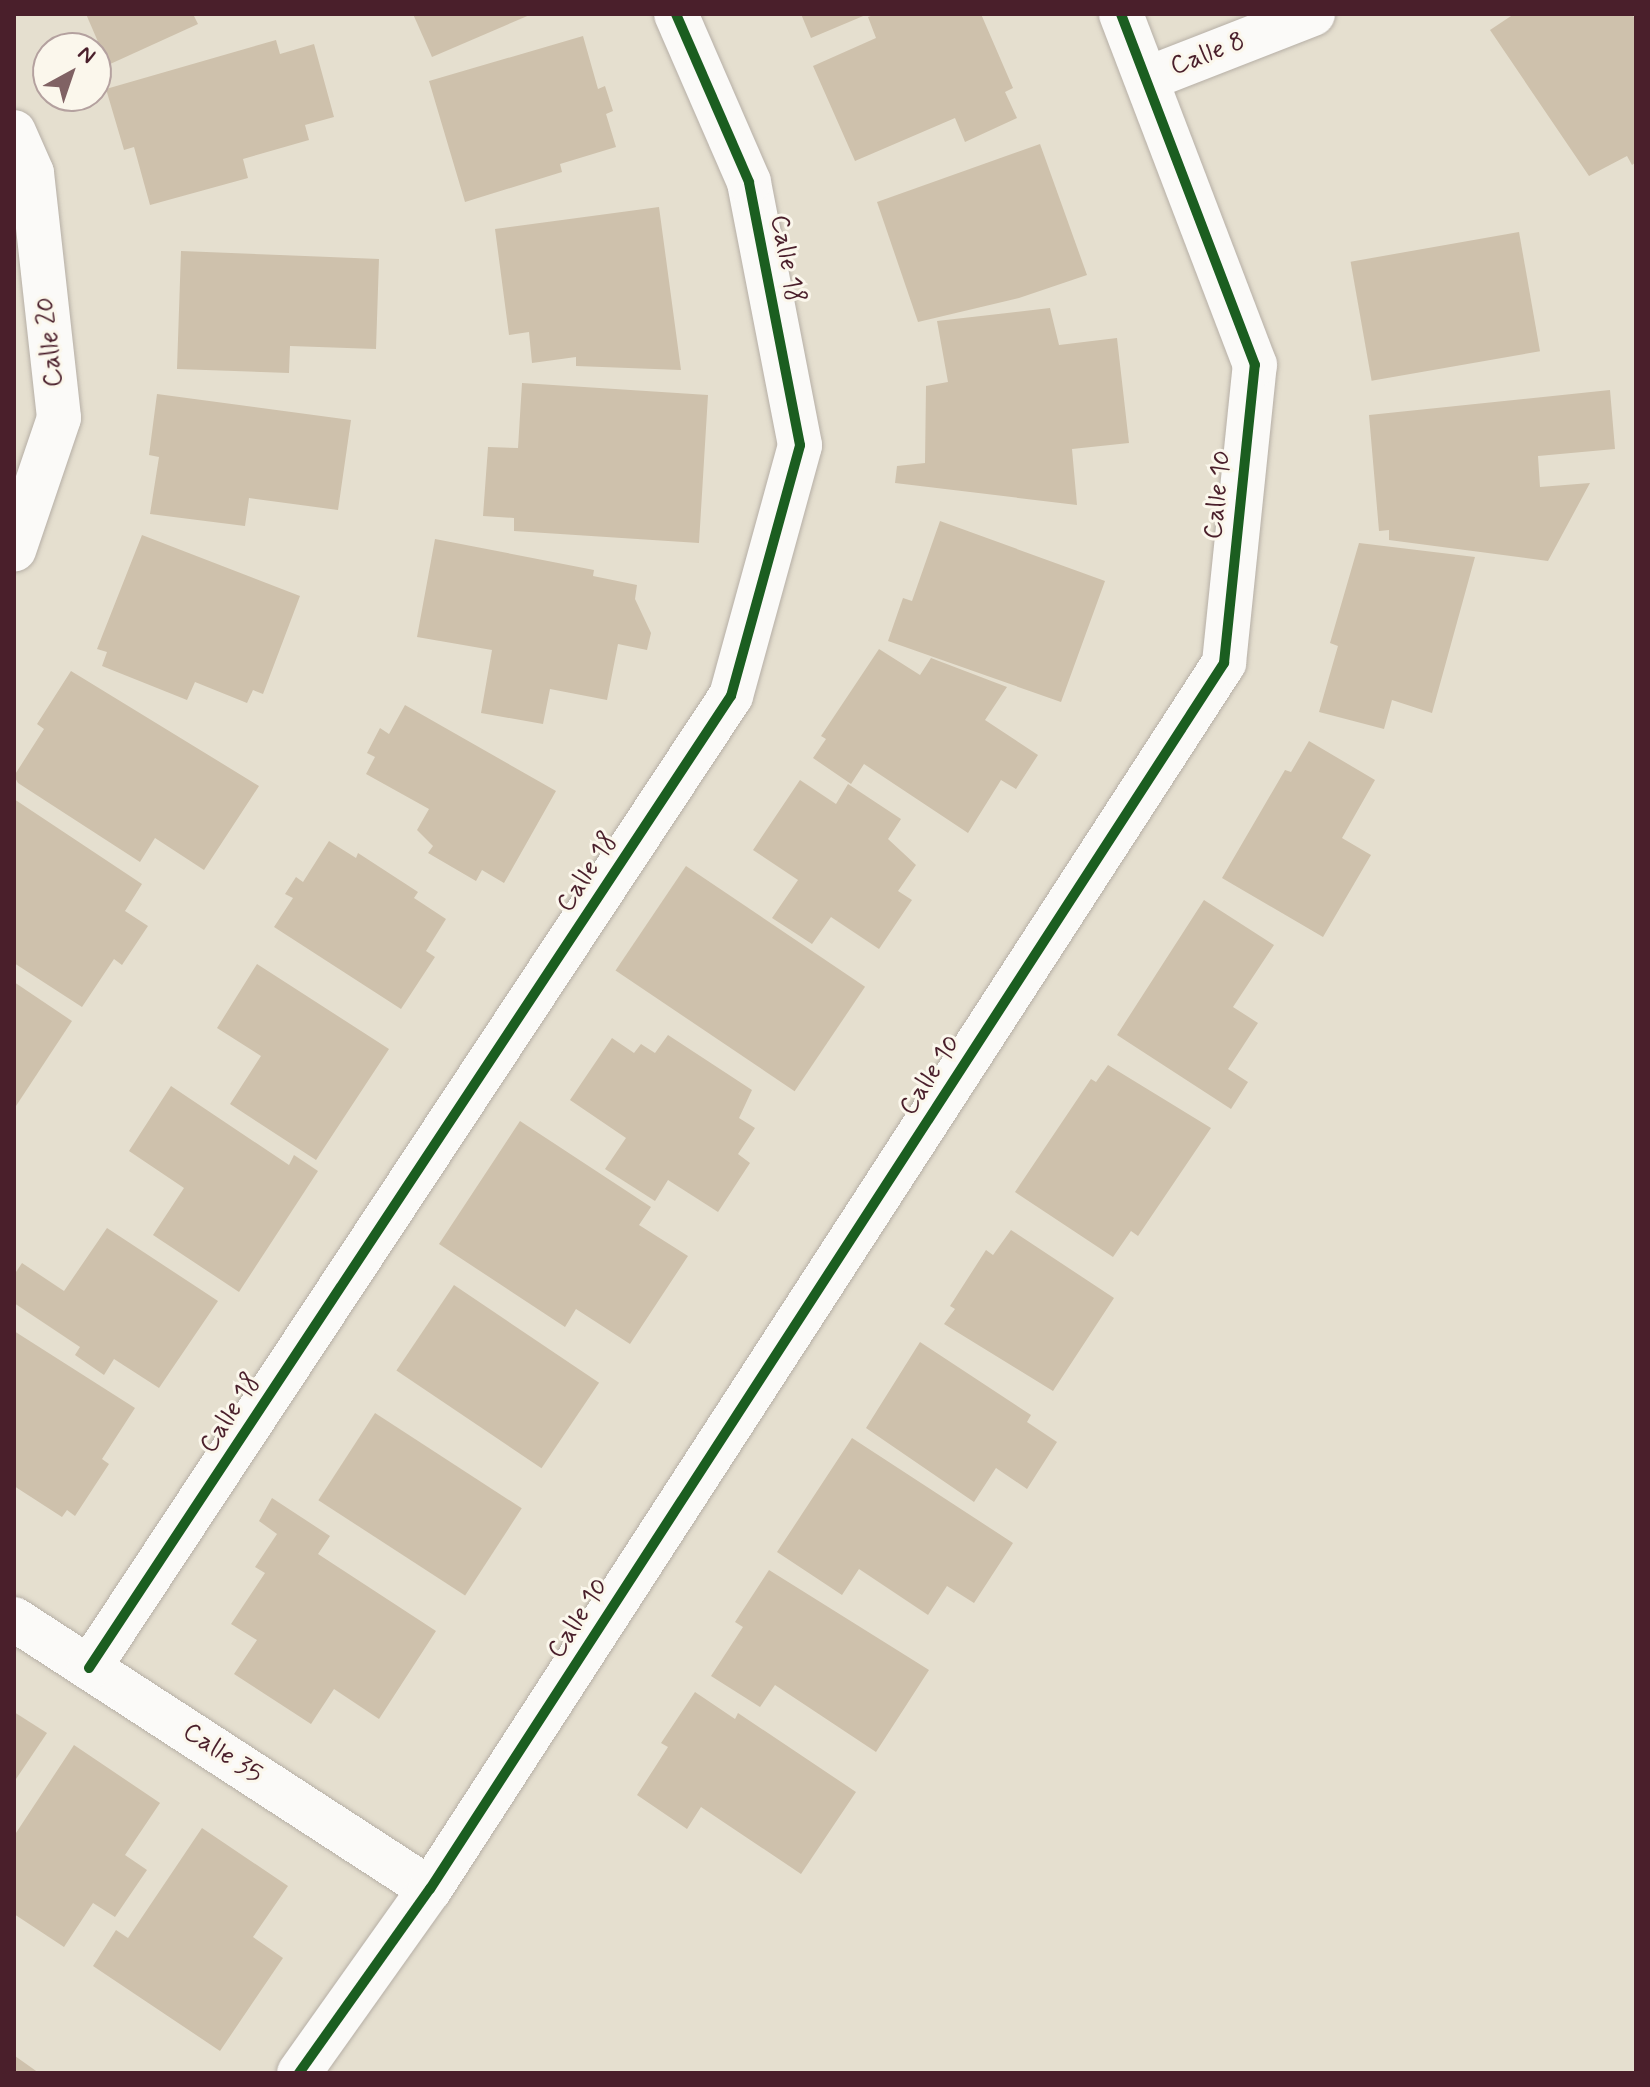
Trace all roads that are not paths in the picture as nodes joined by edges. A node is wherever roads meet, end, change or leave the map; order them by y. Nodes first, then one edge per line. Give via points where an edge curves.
1 (676, 14) edge
2 (1121, 14) edge
3 (1313, 14) edge
4 (1149, 78) junction
5 (14, 132) edge
6 (14, 550) edge
7 (14, 1619) edge
8 (89, 1668) junction
9 (430, 1889) junction
10 (299, 2073) edge

1 - 8 street, Calle 18 via 749,182 800,445 731,696
2 - 4 street, Calle 10
3 - 4 street, Calle 8
4 - 9 street, Calle 10 via 1255,365 1224,663
5 - 6 street, Calle 20 via 32,173 59,418
7 - 8 street, Calle 35
8 - 9 street, Calle 35
9 - 10 street, Calle 10

